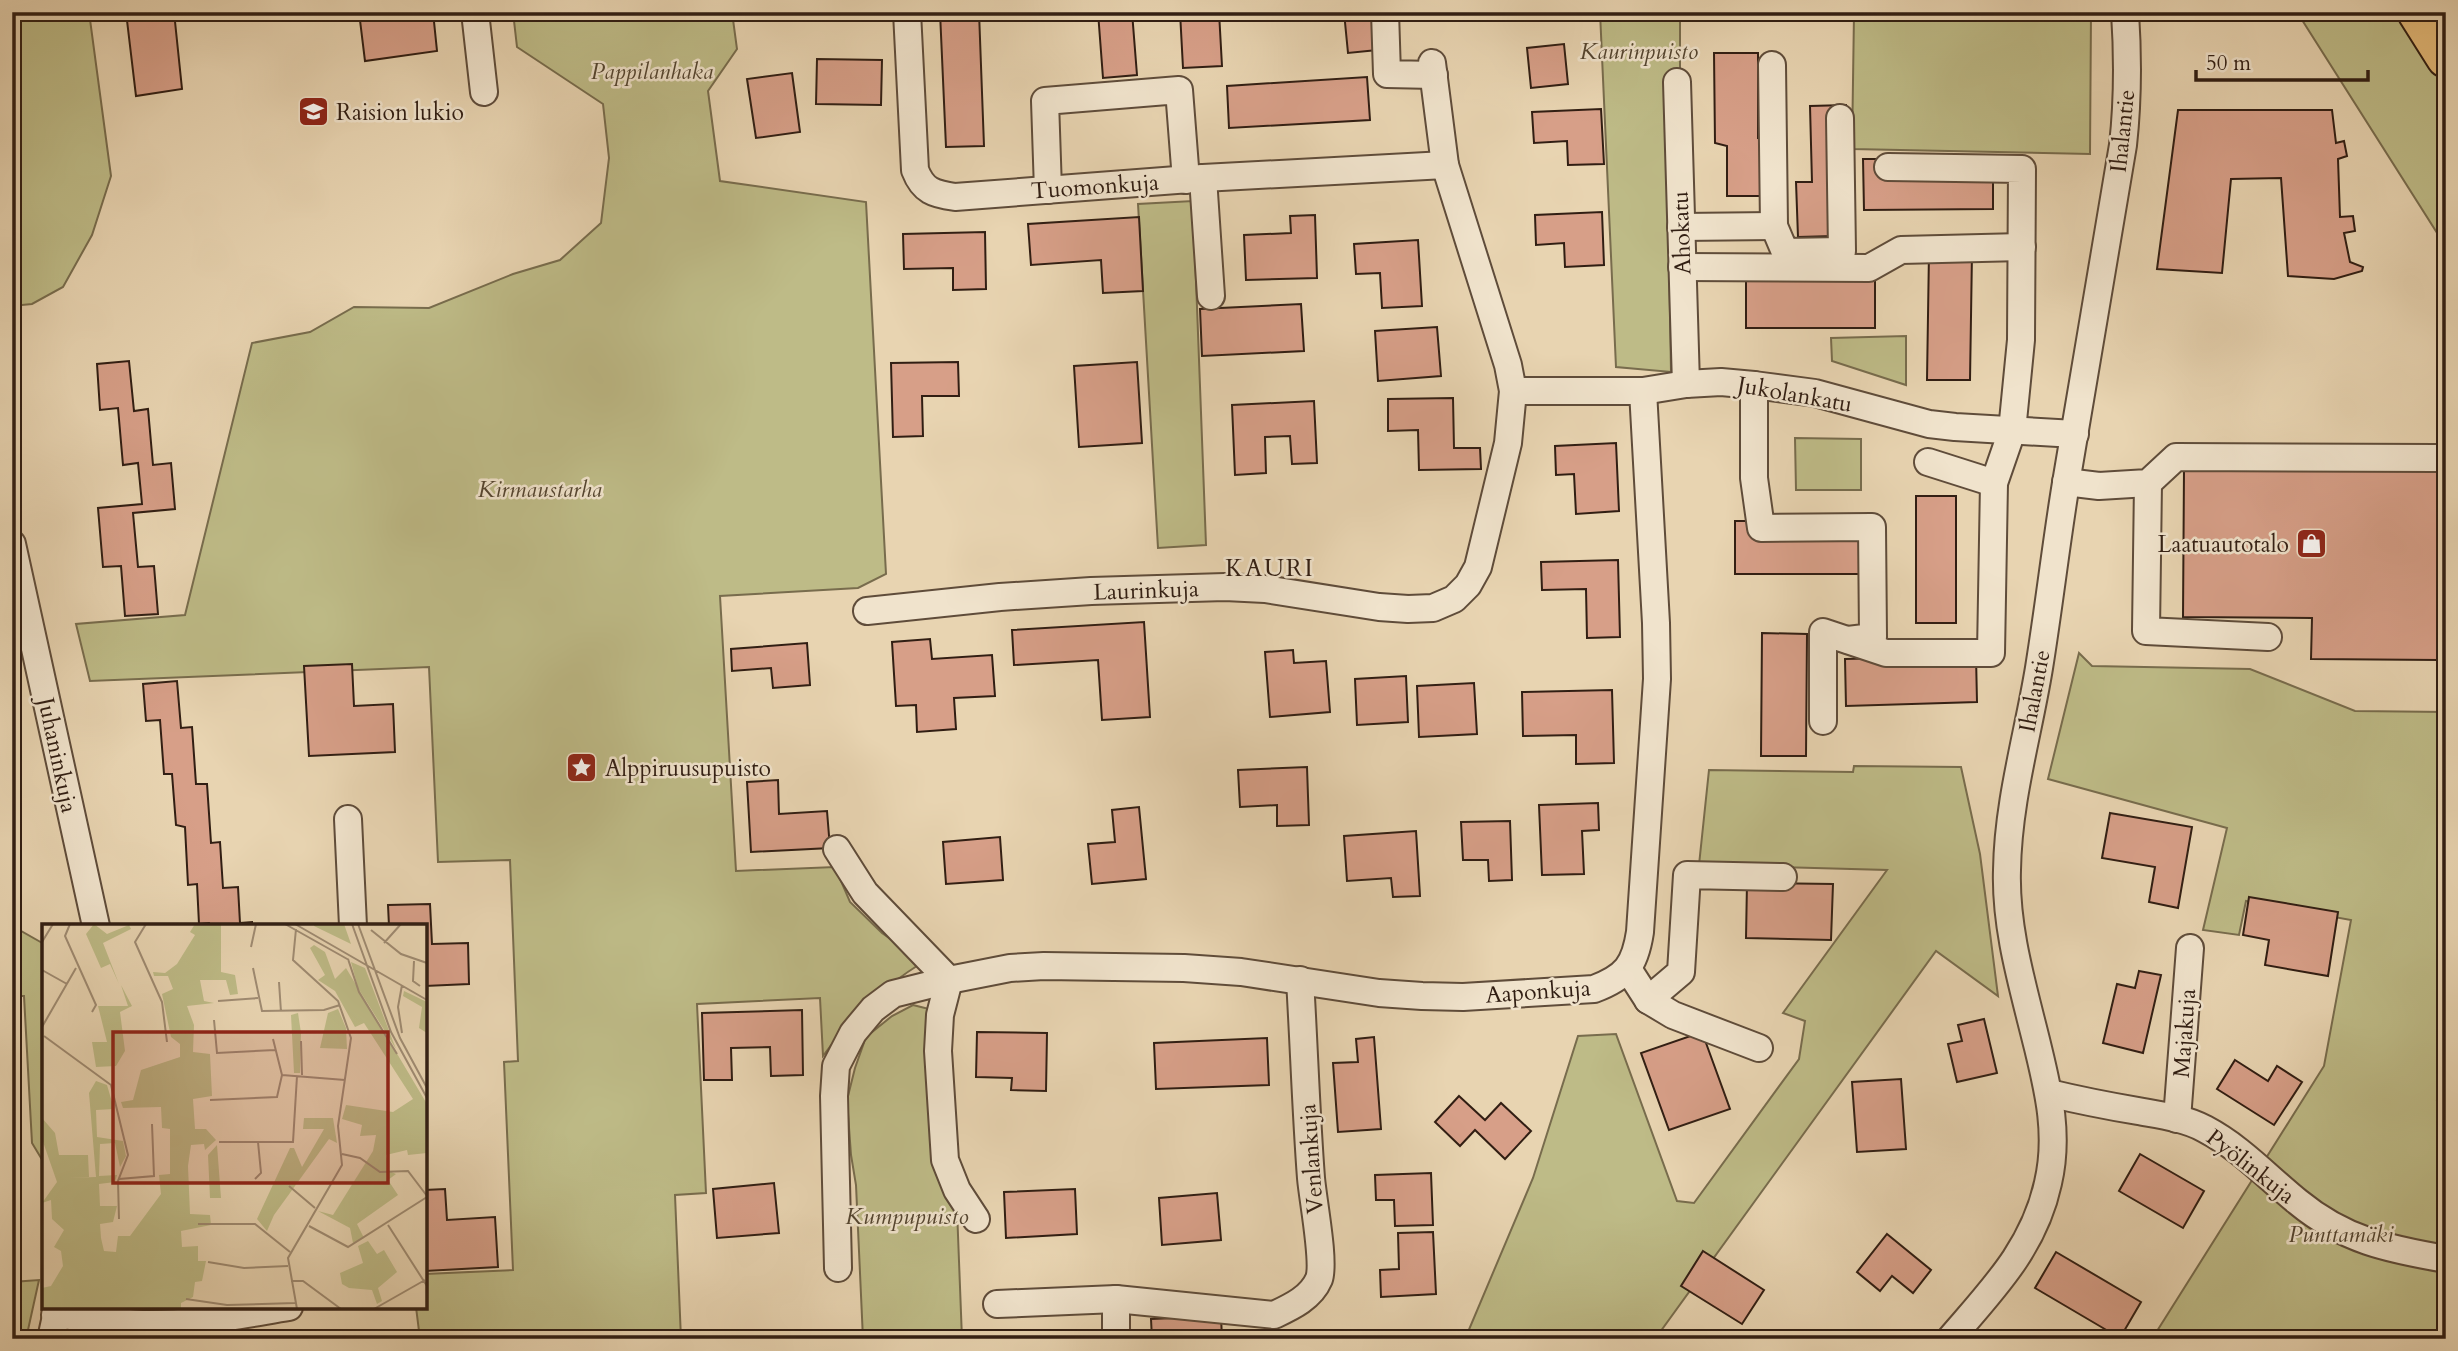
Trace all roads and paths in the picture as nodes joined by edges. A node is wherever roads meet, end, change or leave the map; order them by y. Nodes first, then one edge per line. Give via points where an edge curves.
1 (475, 12) edge
2 (907, 12) edge
3 (1385, 12) edge
4 (2124, 12) edge
5 (2417, 12) edge
6 (2446, 58) edge
7 (1772, 65) dead end
8 (1677, 82) dead end
9 (484, 92) dead end
10 (1840, 118) dead end
11 (1446, 165) junction
12 (1888, 167) dead end
13 (1195, 179) junction
14 (1048, 190) junction
15 (1774, 226) junction
16 (1681, 227) junction
17 (2022, 247) junction
18 (1682, 267) junction
19 (1211, 296) dead end
20 (1686, 384) junction
21 (1754, 385) junction
22 (1513, 391) junction
23 (1643, 391) junction
24 (2012, 431) junction
25 (2075, 434) junction
26 (2436, 458) dead end
27 (1928, 462) dead end
28 (2066, 482) junction
29 (1994, 483) junction
30 (2148, 483) junction
31 (12, 544) edge
32 (867, 611) dead end
33 (2268, 637) dead end
34 (1848, 640) junction
35 (1823, 721) dead end
36 (348, 820) dead end
37 (837, 849) dead end
38 (1783, 877) dead end
39 (96, 924) edge
40 (353, 924) edge
41 (2190, 948) dead end
42 (1628, 969) junction
43 (949, 980) junction
44 (1300, 980) junction
45 (1648, 1000) junction
46 (1759, 1048) dead end
47 (2049, 1093) junction
48 (2177, 1119) junction
49 (976, 1219) dead end
50 (2446, 1259) edge
51 (838, 1268) dead end
52 (1116, 1299) junction
53 (997, 1304) dead end
54 (277, 1309) edge
55 (55, 1320) edge
56 (1116, 1339) edge
57 (1950, 1339) edge

1 - 9 street
2 - 14 street, Tuomonkuja via 915,170 920,183 928,191 955,197
3 - 11 street, Laurinkuja via 1387,74 1433,69
4 - 25 street, Ihalantie via 2128,102
5 - 6 highway
7 - 15 street
8 - 16 street, Ahokatu
10 - 15 street via 1842,251 1785,252
11 - 13 street, Tuomonkuja
11 - 22 street, Laurinkuja
12 - 17 street via 2022,169
13 - 14 street, Tuomonkuja
13 - 14 street via 1179,90 1045,101
13 - 19 street
15 - 16 street
16 - 18 street, Ahokatu
17 - 18 street via 1901,250 1869,268
17 - 24 street via 2021,340
18 - 20 street, Ahokatu
20 - 21 street, Jukolankatu
20 - 23 street, Jukolankatu
21 - 24 street, Jukolankatu via 1815,393 1929,424
21 - 34 street via 1754,478 1761,528 1872,527 1873,637
22 - 23 street, Jukolankatu
22 - 32 street, Laurinkuja via 1508,443 1478,567 1454,599 1433,608 1408,610 1225,587 1026,595
23 - 42 street via 1657,680 1640,932
24 - 25 street, Jukolankatu
24 - 29 street
25 - 28 street, Ihalantie
26 - 30 street via 2176,457
27 - 29 street
28 - 30 street via 2099,486
28 - 47 street, Ihalantie via 2039,670 2014,794 2007,873 2012,938
29 - 34 street via 1991,653 1886,653
30 - 33 street via 2146,631
31 - 39 street, Juhaninkuja
34 - 35 street via 1823,632
36 - 40 street
37 - 43 street via 865,893
38 - 45 street via 1687,875 1681,972
41 - 48 street, Majakuja
42 - 44 street, Aaponkuja via 1613,982 1594,989 1463,997 1379,993
42 - 45 street
43 - 44 street, Aaponkuja via 1010,968 1057,966 1184,968
43 - 49 street via 940,1015 938,1051 945,1160
43 - 51 street, Aaponkuja via 893,994 873,1009 853,1033 836,1066
44 - 52 street, Venlankuja via 1311,1177 1322,1261 1319,1278 1310,1293 1274,1315
45 - 46 street
47 - 48 street, Pyölinkuja
47 - 57 street, Ihalantie via 2053,1154 2038,1214 2012,1267
48 - 50 street, Pyölinkuja via 2224,1140 2297,1202 2350,1236
52 - 53 street
52 - 56 street
54 - 55 street via 174,1324

